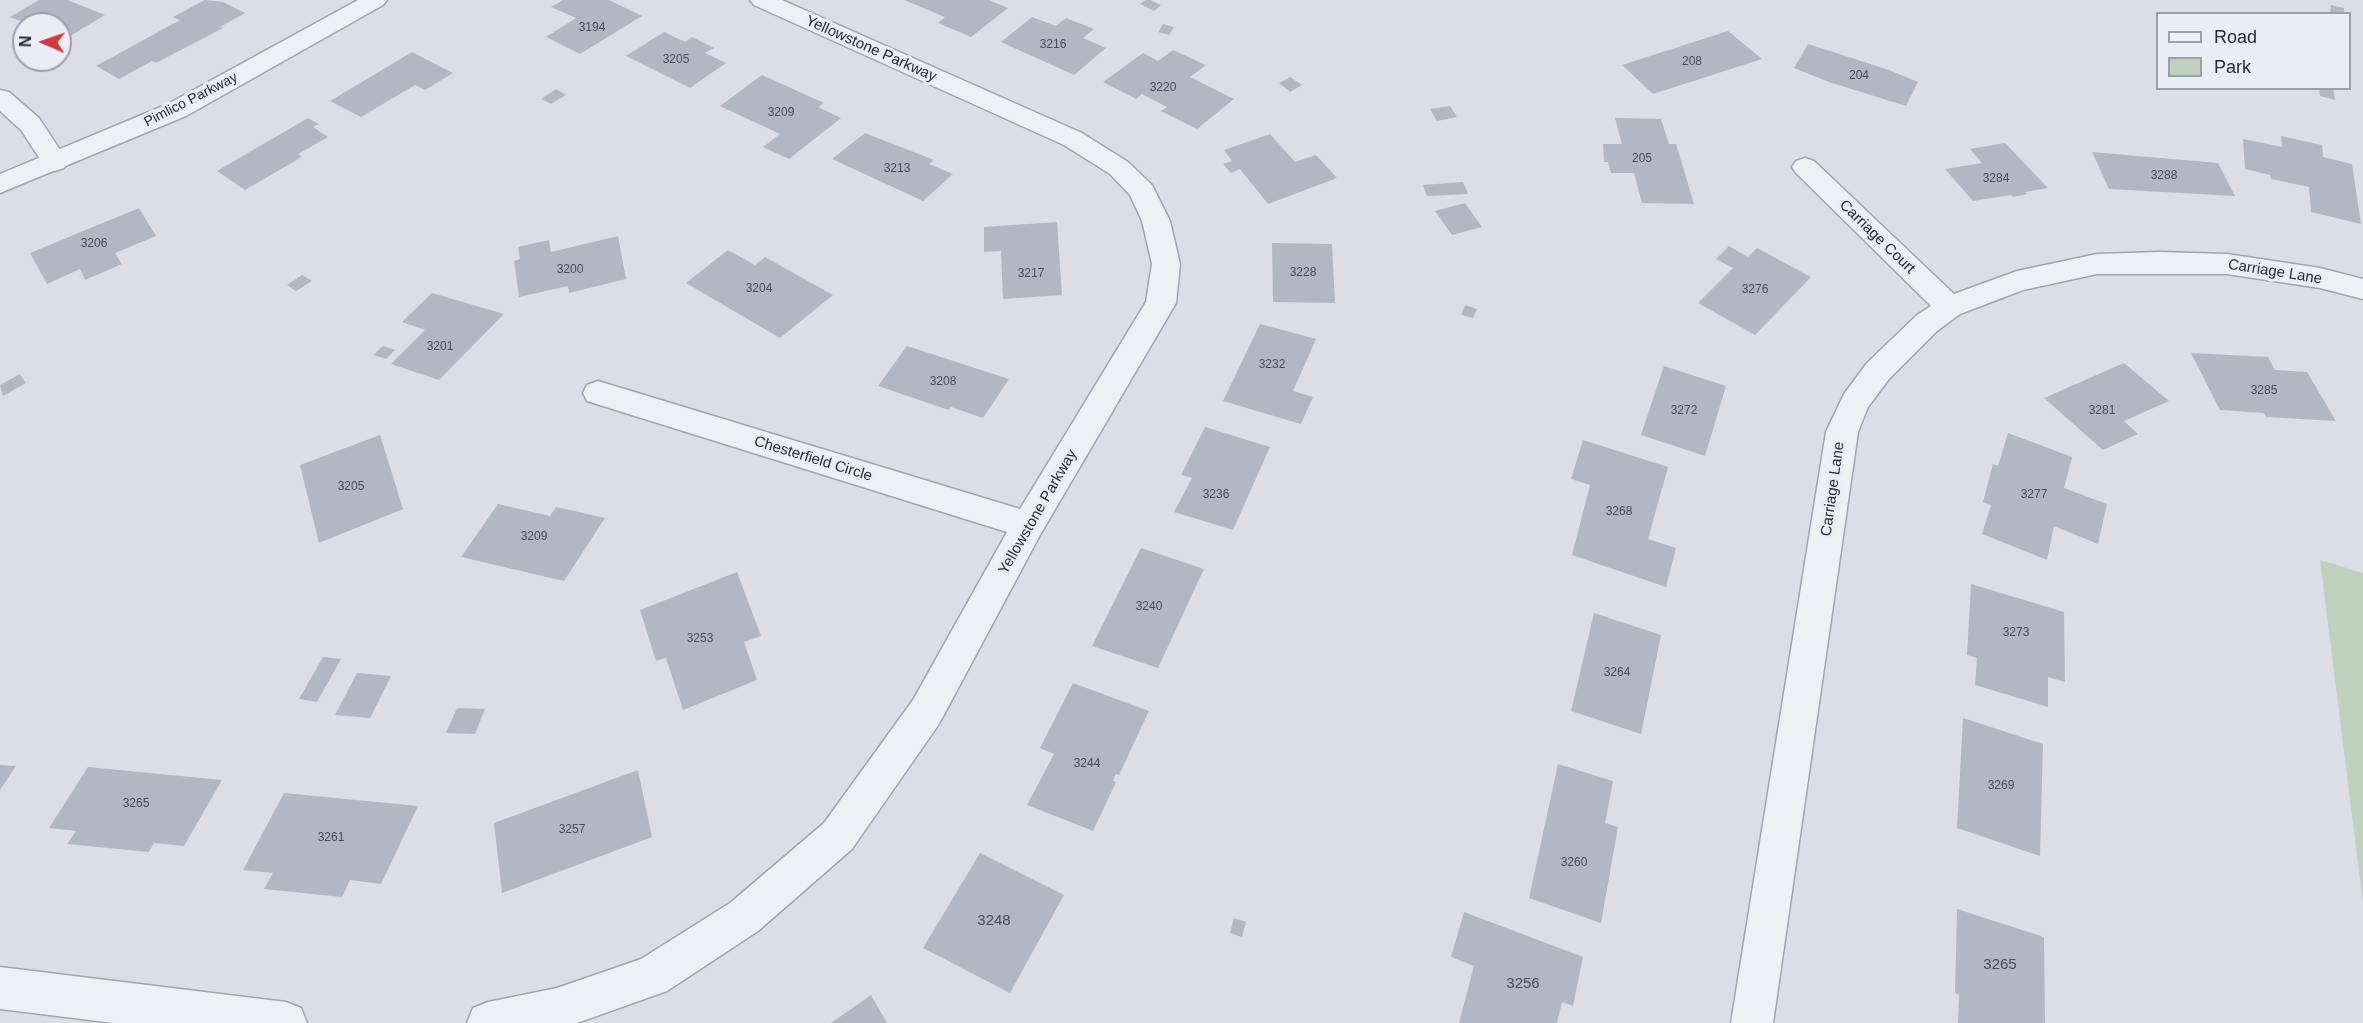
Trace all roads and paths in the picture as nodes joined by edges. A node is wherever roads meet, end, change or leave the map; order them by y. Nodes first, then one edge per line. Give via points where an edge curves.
1 (375, 0) edge
2 (762, 0) edge
3 (0, 98) edge
4 (55, 162) junction
5 (1805, 167) dead end
6 (0, 184) edge
7 (2363, 289) edge
8 (1950, 307) junction
9 (598, 393) dead end
10 (1028, 525) junction
11 (0, 988) edge
12 (286, 1023) edge
13 (488, 1023) edge
14 (1752, 1023) edge

1 - 4 street, Pimlico Parkway via 177,110
2 - 10 street, Yellowstone Parkway via 1073,139 1119,168 1142,191 1166,264 1161,303
3 - 4 street via 30,124
4 - 6 street, Pimlico Parkway
5 - 8 street, Carriage Court
7 - 8 street, Carriage Lane via 2320,278 2227,264 2118,263 2018,281
8 - 14 street, Carriage Lane via 1927,323 1878,371 1855,402 1842,432
9 - 10 street, Chesterfield Circle
10 - 13 street, Yellowstone Parkway via 926,712 838,836 744,917 652,976 557,1009
11 - 12 street

